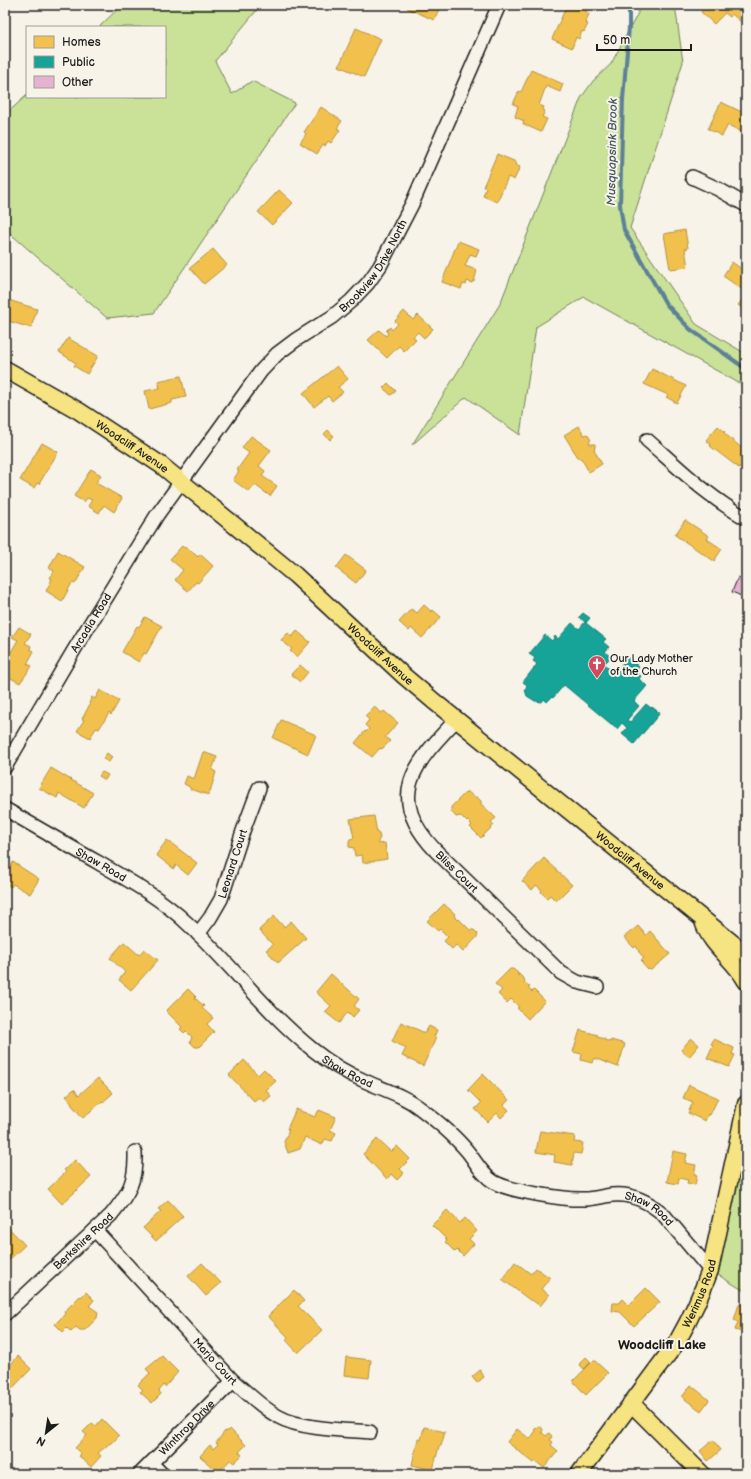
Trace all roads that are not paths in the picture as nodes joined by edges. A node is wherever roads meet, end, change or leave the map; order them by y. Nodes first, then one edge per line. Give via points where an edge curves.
1 (499, 5) edge
2 (692, 177) dead end
3 (746, 205) edge
4 (5, 369) edge
5 (647, 440) dead end
6 (181, 481) junction
7 (746, 518) edge
8 (456, 720) junction
9 (5, 767) edge
10 (259, 788) dead end
11 (5, 809) edge
12 (702, 919) junction
13 (198, 934) junction
14 (725, 937) junction
15 (746, 939) edge
16 (746, 954) edge
17 (746, 981) edge
18 (597, 987) dead end
19 (746, 1104) edge
20 (135, 1152) dead end
21 (94, 1230) junction
22 (710, 1270) junction
23 (5, 1312) edge
24 (233, 1381) junction
25 (631, 1403) junction
26 (370, 1432) dead end
27 (151, 1463) junction
28 (140, 1474) edge
29 (162, 1474) edge
30 (579, 1474) edge
31 (702, 1474) edge

1 - 6 street, Brookview Drive North via 412,204 380,266 351,301 332,317 297,338 261,371
2 - 3 street
4 - 6 main road, Woodcliff Avenue via 79,411 162,465
5 - 7 street via 709,494
6 - 8 main road, Woodcliff Avenue via 295,575 404,676
6 - 9 street, Arcadia Road via 74,650
8 - 12 main road, Woodcliff Avenue
8 - 18 street, Bliss Court via 428,750 414,773 409,796 414,823 424,839 561,973 577,982
10 - 13 street, Leonard Court via 221,899
11 - 13 street, Shaw Road via 135,884 164,904
12 - 14 main road, Woodcliff Avenue
12 - 17 main road via 707,932
13 - 22 street, Shaw Road via 291,1031 314,1051 366,1082 396,1094 418,1107 467,1151 484,1174 494,1182 504,1187 569,1199 614,1195 642,1200 663,1214
14 - 15 main road
14 - 16 main road, Woodcliff Avenue
19 - 22 main road, Werimus Road
20 - 21 street, Berkshire Road via 136,1168 125,1198
21 - 23 street, Berkshire Road
21 - 24 street, Marjo Court
22 - 25 main road, Werimus Road via 701,1296 677,1342
24 - 26 street, Marjo Court via 280,1418 302,1425
24 - 27 street, Winthrop Drive
25 - 30 main road, Werimus Road
25 - 31 main road
27 - 28 street, Winthrop Drive
27 - 29 street

